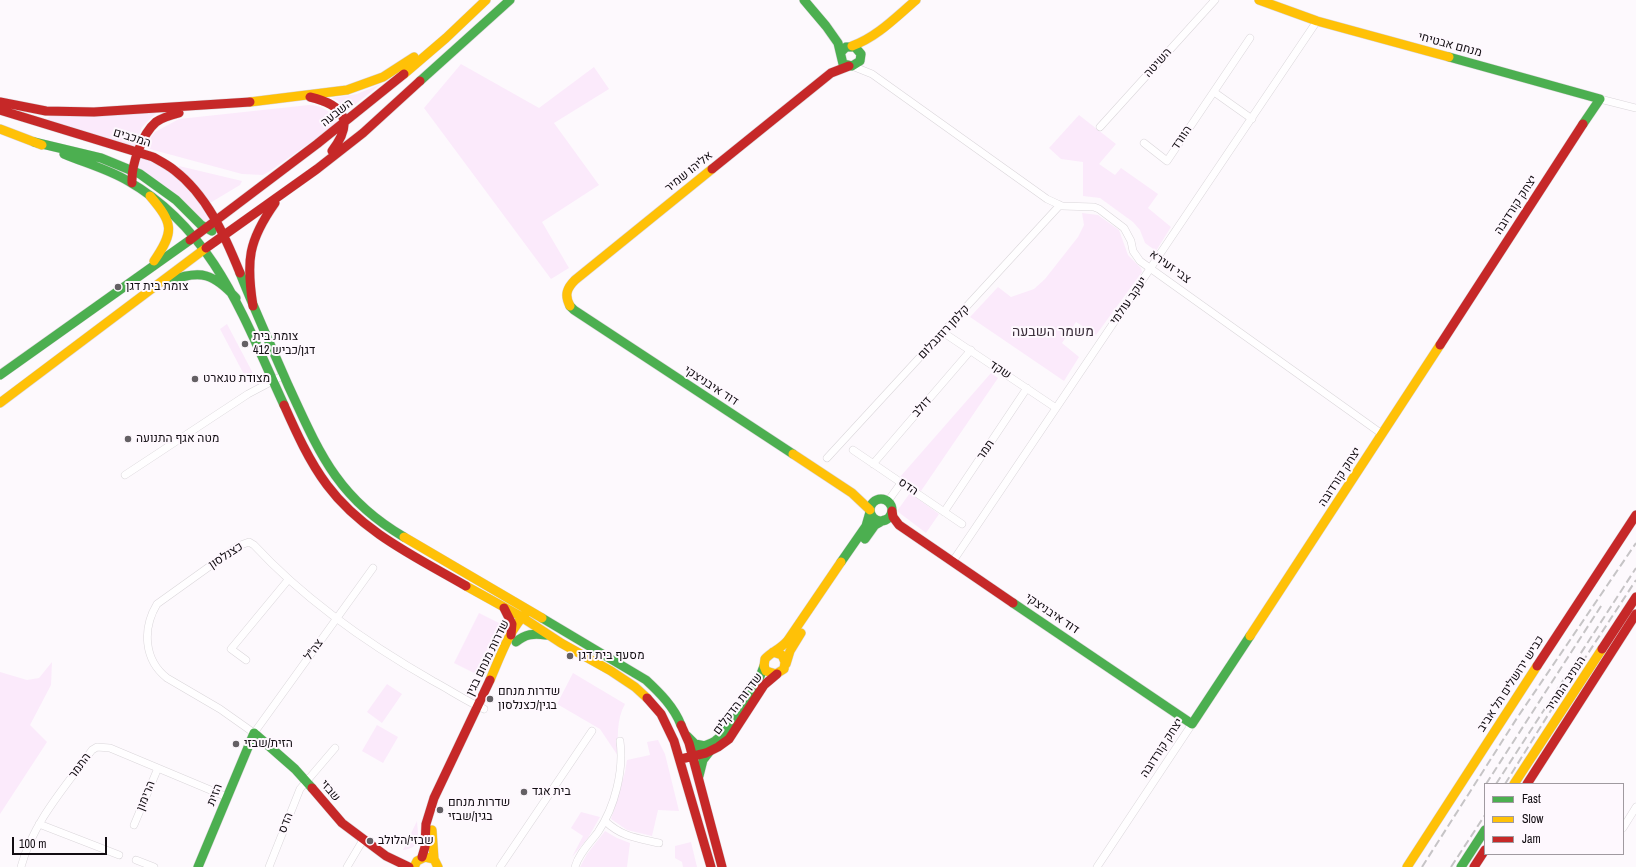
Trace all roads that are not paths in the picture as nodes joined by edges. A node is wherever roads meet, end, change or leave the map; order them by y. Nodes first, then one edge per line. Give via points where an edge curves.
1 (486, 0) edge
2 (510, 0) edge
3 (804, 0) edge
4 (916, 0) edge
5 (1215, 0) edge
6 (1259, 0) edge
7 (1317, 21) junction
8 (871, 37) junction
9 (835, 38) junction
10 (1250, 38) dead end
11 (850, 46) junction
12 (841, 54) junction
13 (861, 56) junction
14 (850, 66) junction
15 (831, 72) junction
16 (872, 74) junction
17 (1214, 92) junction
18 (302, 96) junction
19 (1600, 99) junction
20 (0, 102) edge
21 (246, 102) junction
22 (1636, 108) edge
23 (0, 110) edge
24 (1252, 119) junction
25 (345, 122) junction
26 (1100, 127) dead end
27 (0, 129) edge
28 (34, 142) junction
29 (1144, 143) dead end
30 (138, 152) junction
31 (316, 169) junction
32 (133, 170) junction
33 (132, 183) junction
34 (284, 192) junction
35 (150, 196) junction
36 (1060, 205) junction
37 (216, 220) junction
38 (206, 228) junction
39 (195, 236) junction
40 (224, 236) junction
41 (206, 249) junction
42 (149, 269) junction
43 (1151, 269) junction
44 (155, 287) junction
45 (566, 292) joint
46 (236, 298) junction
47 (253, 306) junction
48 (944, 333) junction
49 (970, 350) junction
50 (0, 375) edge
51 (284, 375) junction
52 (273, 380) junction
53 (1027, 388) junction
54 (0, 403) edge
55 (1056, 408) junction
56 (1382, 434) junction
57 (853, 450) dead end
58 (828, 458) dead end
59 (873, 464) junction
60 (125, 475) dead end
61 (902, 483) junction
62 (852, 493) junction
63 (877, 500) junction
64 (888, 501) junction
65 (1636, 509) edge
66 (870, 511) junction
67 (892, 511) junction
68 (944, 512) junction
69 (1636, 515) edge
70 (884, 520) junction
71 (962, 524) dead end
72 (899, 525) junction
73 (1614, 549) junction
74 (953, 561) junction
75 (373, 568) dead end
76 (288, 580) junction
77 (1636, 597) edge
78 (504, 608) junction
79 (1636, 614) edge
80 (526, 617) junction
81 (337, 619) junction
82 (548, 635) junction
83 (514, 638) junction
84 (773, 652) junction
85 (246, 660) dead end
86 (786, 664) junction
87 (764, 666) junction
88 (777, 674) junction
89 (481, 708) junction
90 (1192, 724) junction
91 (592, 731) dead end
92 (254, 733) junction
93 (685, 733) junction
94 (620, 741) dead end
95 (335, 748) dead end
96 (707, 748) junction
97 (692, 755) junction
98 (681, 758) junction
99 (158, 768) junction
100 (698, 778) junction
101 (306, 781) junction
102 (1515, 783) edge
103 (1528, 783) edge
104 (227, 797) junction
105 (1636, 807) edge
106 (605, 821) junction
107 (39, 824) junction
108 (134, 825) dead end
109 (1624, 826) edge
110 (1484, 832) edge
111 (363, 840) junction
112 (659, 843) dead end
113 (1484, 852) edge
114 (119, 855) dead end
115 (421, 858) junction
116 (393, 859) junction
117 (136, 860) dead end
118 (438, 864) edge
119 (21, 867) edge
120 (153, 867) edge
121 (198, 867) edge
122 (269, 867) edge
123 (347, 867) edge
124 (409, 867) edge
125 (414, 867) edge
126 (500, 867) edge
127 (575, 867) edge
128 (711, 867) edge
129 (722, 867) edge
130 (1097, 867) edge
131 (1407, 867) edge
132 (1461, 867) edge
133 (1474, 867) edge

1 - 18 main road via 406,63 383,77 352,88
1 - 25 main road, השבעה via 455,32
2 - 31 main road via 389,111
3 - 9 main road
4 - 8 main road
5 - 26 street, השיטה
6 - 7 main road, מנחם אבטיחי
7 - 19 main road, מנחם אבטיחי
7 - 24 street, יעקב עולמי
8 - 11 main road
8 - 13 main road
9 - 11 main road
9 - 12 main road
10 - 17 street, הוורד
11 - 12 main road
11 - 13 main road via 858,48
12 - 14 main road via 842,61
12 - 15 main road, אליהו שמיר
13 - 14 main road via 858,64
13 - 16 street, צבי זעירא
14 - 15 main road, אליהו שמיר
14 - 16 street, צבי זעירא
15 - 45 main road, אליהו שמיר via 575,280
16 - 36 street, צבי זעירא via 1047,199
17 - 24 street
17 - 29 street, הוורד via 1166,160
18 - 21 main road
18 - 25 main road via 329,102 341,113
19 - 22 street, מנחם אבטיחי
19 - 56 main road, יצחק קורדובה
20 - 21 main road via 34,109 78,112
21 - 30 main road via 166,115 154,122
23 - 30 main road, המכבים
24 - 43 street, יעקב עולמי
25 - 31 main road via 346,128 340,143
25 - 37 main road, השבעה
27 - 28 main road
28 - 32 main road via 101,158
28 - 33 main road
30 - 32 main road
30 - 37 main road, המכבים via 178,172 204,200
31 - 34 main road
32 - 33 main road
32 - 38 main road via 165,191
33 - 35 main road
34 - 40 main road
34 - 47 main road via 265,216 251,242 248,270
35 - 39 main road via 170,211
35 - 42 main road via 168,220 170,231 164,249
36 - 43 street, צבי זעירא via 1099,209 1124,228 1136,255
36 - 48 street, קלמן רוזנבלום
37 - 38 main road, השבעה
37 - 40 main road, המכבים
38 - 39 main road, השבעה
38 - 40 main road
39 - 41 main road
39 - 42 main road, השבעה
40 - 41 main road
40 - 47 main road, המכבים
41 - 44 main road
41 - 46 main road
42 - 50 main road, השבעה
43 - 55 street, יעקב עולמי
43 - 56 street, צבי זעירא
44 - 46 main road via 189,275 205,274 220,281
44 - 54 main road
45 - 62 main road, דוד איבניצקי via 566,300 574,310
46 - 52 main road
47 - 51 main road
48 - 49 street, שקד
48 - 58 street, קלמן רוזנבלום
49 - 53 street, שקד
49 - 59 street, דולב
51 - 52 street
51 - 80 main road via 321,456 356,501 394,531
52 - 60 street
52 - 78 main road via 311,462 334,495 360,521
53 - 55 street, שקד
53 - 68 street, תמר
55 - 74 street, יעקב עולמי
56 - 90 main road, יצחק קורדובה
57 - 59 street, הדס
59 - 61 street, הדס
61 - 64 street
61 - 68 street, הדס
62 - 63 main road, דוד איבניצקי
62 - 66 main road, דוד איבניצקי
63 - 64 main road
63 - 66 main road via 871,505
64 - 67 main road
65 - 73 main road
66 - 70 main road via 875,519
66 - 84 main road via 866,526 788,640
67 - 70 main road
67 - 72 main road, דוד איבניצקי
68 - 71 street, הדס
69 - 73 main road, כביש ירושלים תל אביב
70 - 72 main road, דוד איבניצקי
70 - 86 main road via 872,530 798,637
72 - 74 main road, דוד איבניצקי
73 - 131 main road, כביש ירושלים תל אביב
74 - 90 main road, דוד איבניצקי
75 - 81 street, צה"ל
76 - 81 street, כצנלסון
76 - 85 street via 231,649
76 - 92 street, כצנלסון via 254,545 244,543 157,604 149,622 149,655 159,672
77 - 102 main road, הנתיב המהיר
78 - 80 main road
78 - 83 main road via 512,624
79 - 103 main road
80 - 82 main road
80 - 83 main road, שדרות מנחם בגין
80 - 93 main road via 646,680 669,703
81 - 89 street, כצנלסון via 392,656
81 - 92 street, צה"ל
82 - 83 main road via 530,634
82 - 98 main road via 627,682 648,698 667,724
83 - 89 main road, שדרות מנחם בגין
84 - 86 main road via 782,655
84 - 87 main road via 765,659
86 - 88 main road
87 - 88 main road via 770,674
87 - 96 main road, שדרות הדקלים via 761,678 729,726
88 - 96 main road, שדרות הדקלים via 764,686 729,739 724,744
89 - 115 main road, שדרות מנחם בגין via 430,808
89 - 118 main road, שדרות מנחם בגין via 437,810 432,834
90 - 130 street, יצחק קורדובה
91 - 126 street
92 - 101 main road, שבזי
92 - 104 main road, הזית
93 - 96 main road via 695,744
93 - 97 main road
94 - 106 street via 620,776
95 - 101 street, הדס
96 - 97 main road, שדרות הדקלים
96 - 100 main road
97 - 98 main road, שדרות הדקלים
97 - 100 main road
98 - 128 main road
99 - 104 street, התמר
99 - 107 street, התמר via 110,748 97,747 92,750
99 - 108 street, הרימון
100 - 129 main road
101 - 111 main road, שבזי via 342,823
101 - 122 street, הדס via 296,795
104 - 121 main road, הזית
105 - 109 street
106 - 112 street via 623,834
106 - 127 street via 580,855
107 - 114 street
107 - 119 street, התמר via 29,842
110 - 132 main road
111 - 116 main road, שבזי
111 - 123 street
113 - 133 main road
115 - 116 main road
115 - 118 main road via 427,856
115 - 125 main road
116 - 124 main road, שבזי
117 - 120 street

